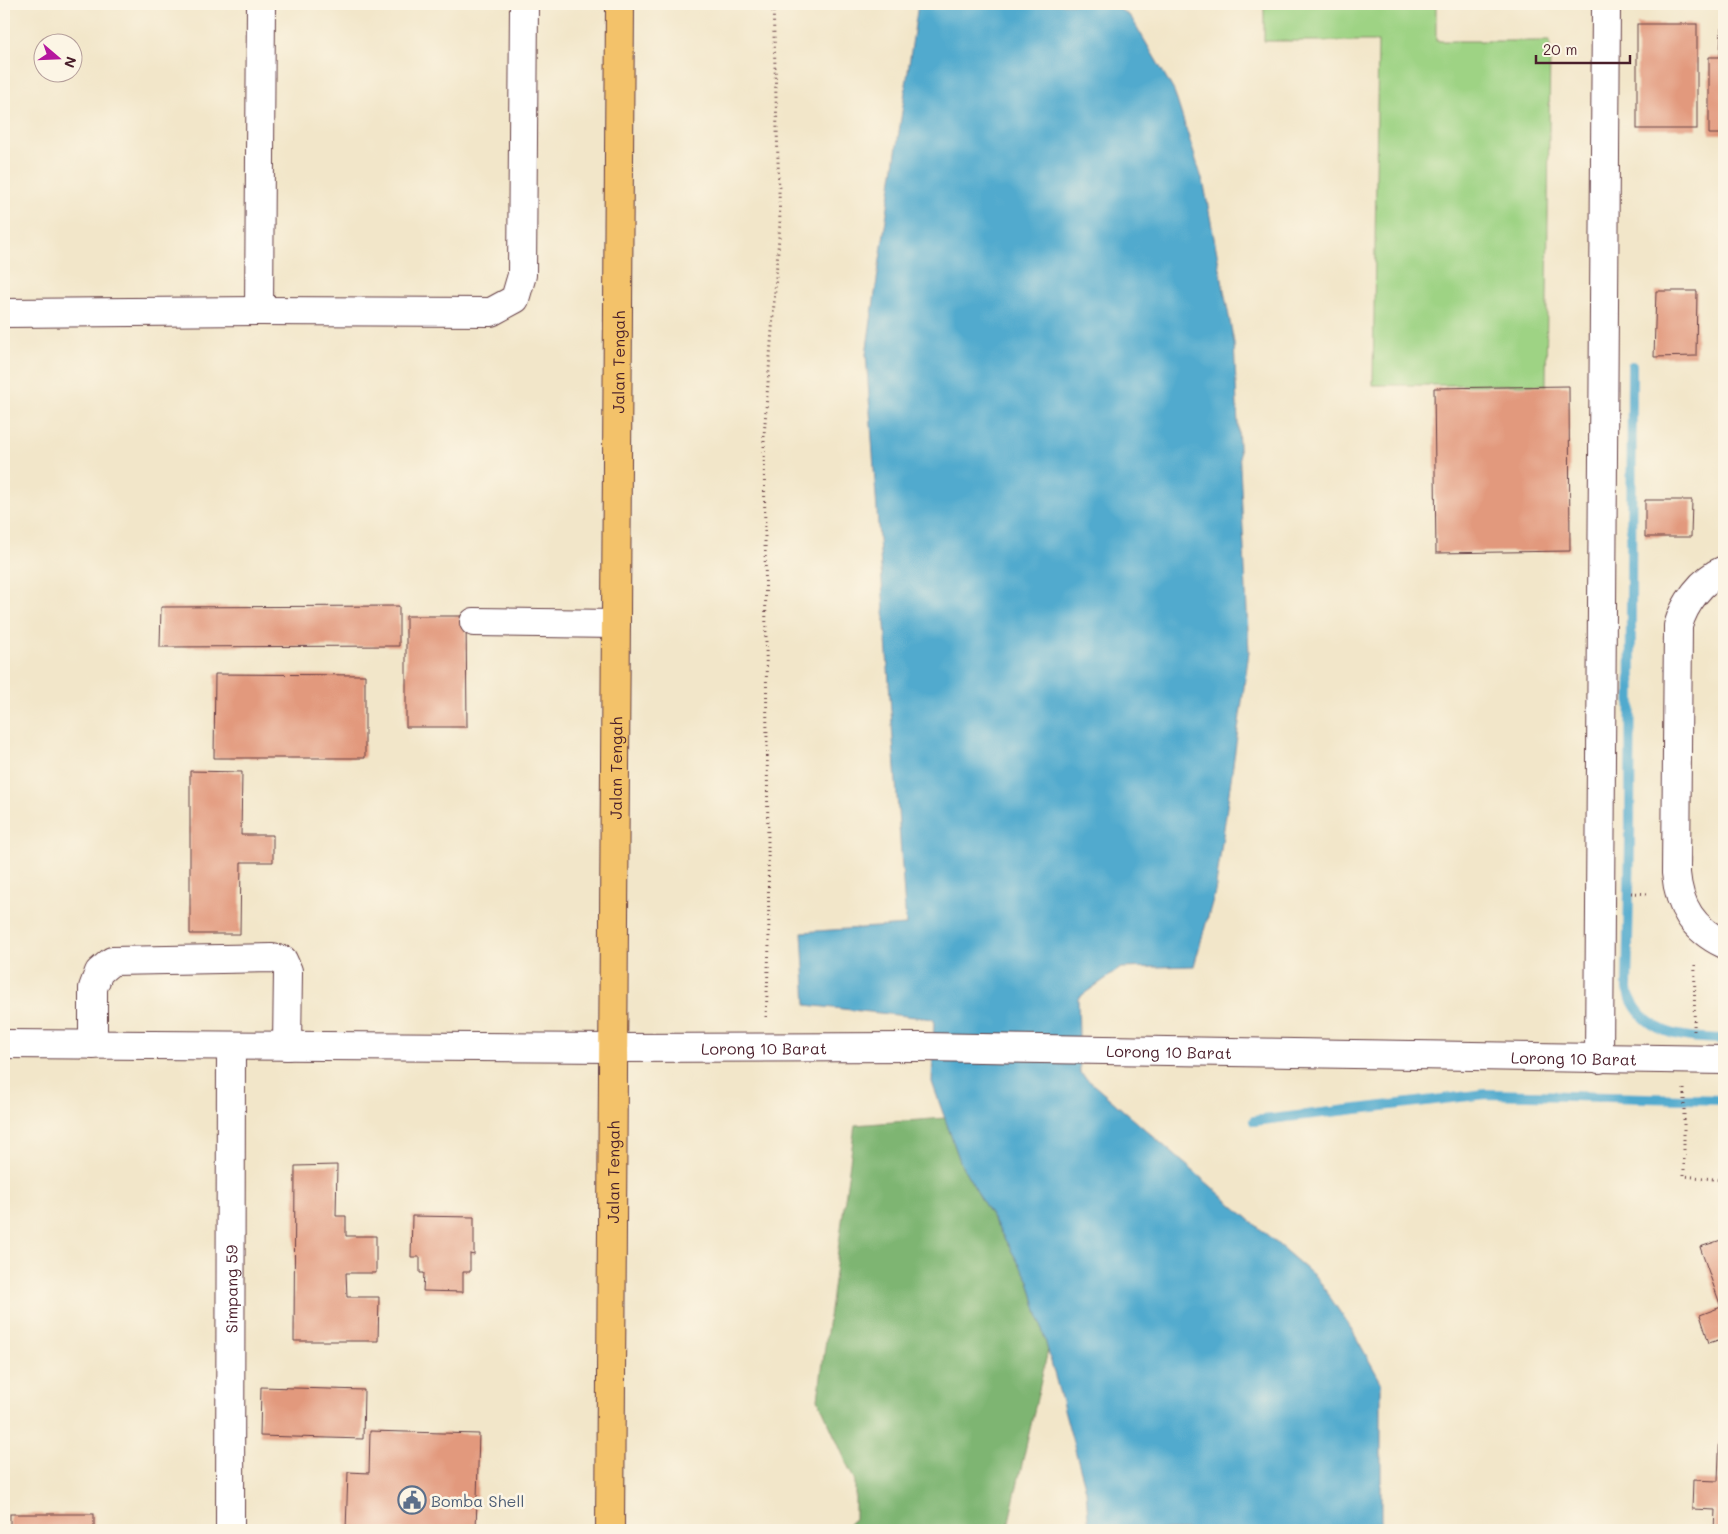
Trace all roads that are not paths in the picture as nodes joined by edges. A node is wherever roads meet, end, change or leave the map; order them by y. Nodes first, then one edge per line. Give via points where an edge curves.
1 (261, 4) edge
2 (524, 4) edge
3 (620, 4) edge
4 (1606, 4) edge
5 (259, 311) junction
6 (4, 313) edge
7 (1724, 570) edge
8 (474, 622) dead end
9 (616, 624) junction
10 (1724, 944) edge
11 (4, 1044) edge
12 (93, 1045) junction
13 (231, 1046) junction
14 (287, 1046) junction
15 (614, 1048) junction
16 (1599, 1059) junction
17 (1724, 1060) edge
18 (230, 1530) edge
19 (610, 1530) edge

1 - 5 street
2 - 5 street via 522,275 515,299 491,312
3 - 9 main road, Jalan Tengah
4 - 16 street
5 - 6 street
7 - 10 street via 1710,579 1690,601 1678,626 1676,873 1677,889 1687,916
8 - 9 street
9 - 15 main road, Jalan Tengah
11 - 12 street, Lorong 10 Barat
12 - 13 street, Lorong 10 Barat
12 - 14 street via 92,988 99,972 112,961 272,958 282,960 288,971
13 - 14 street, Lorong 10 Barat
13 - 18 street, Simpang 59
14 - 15 street, Lorong 10 Barat
15 - 16 street, Lorong 10 Barat via 923,1047
15 - 19 main road, Jalan Tengah
16 - 17 street, Lorong 10 Barat

